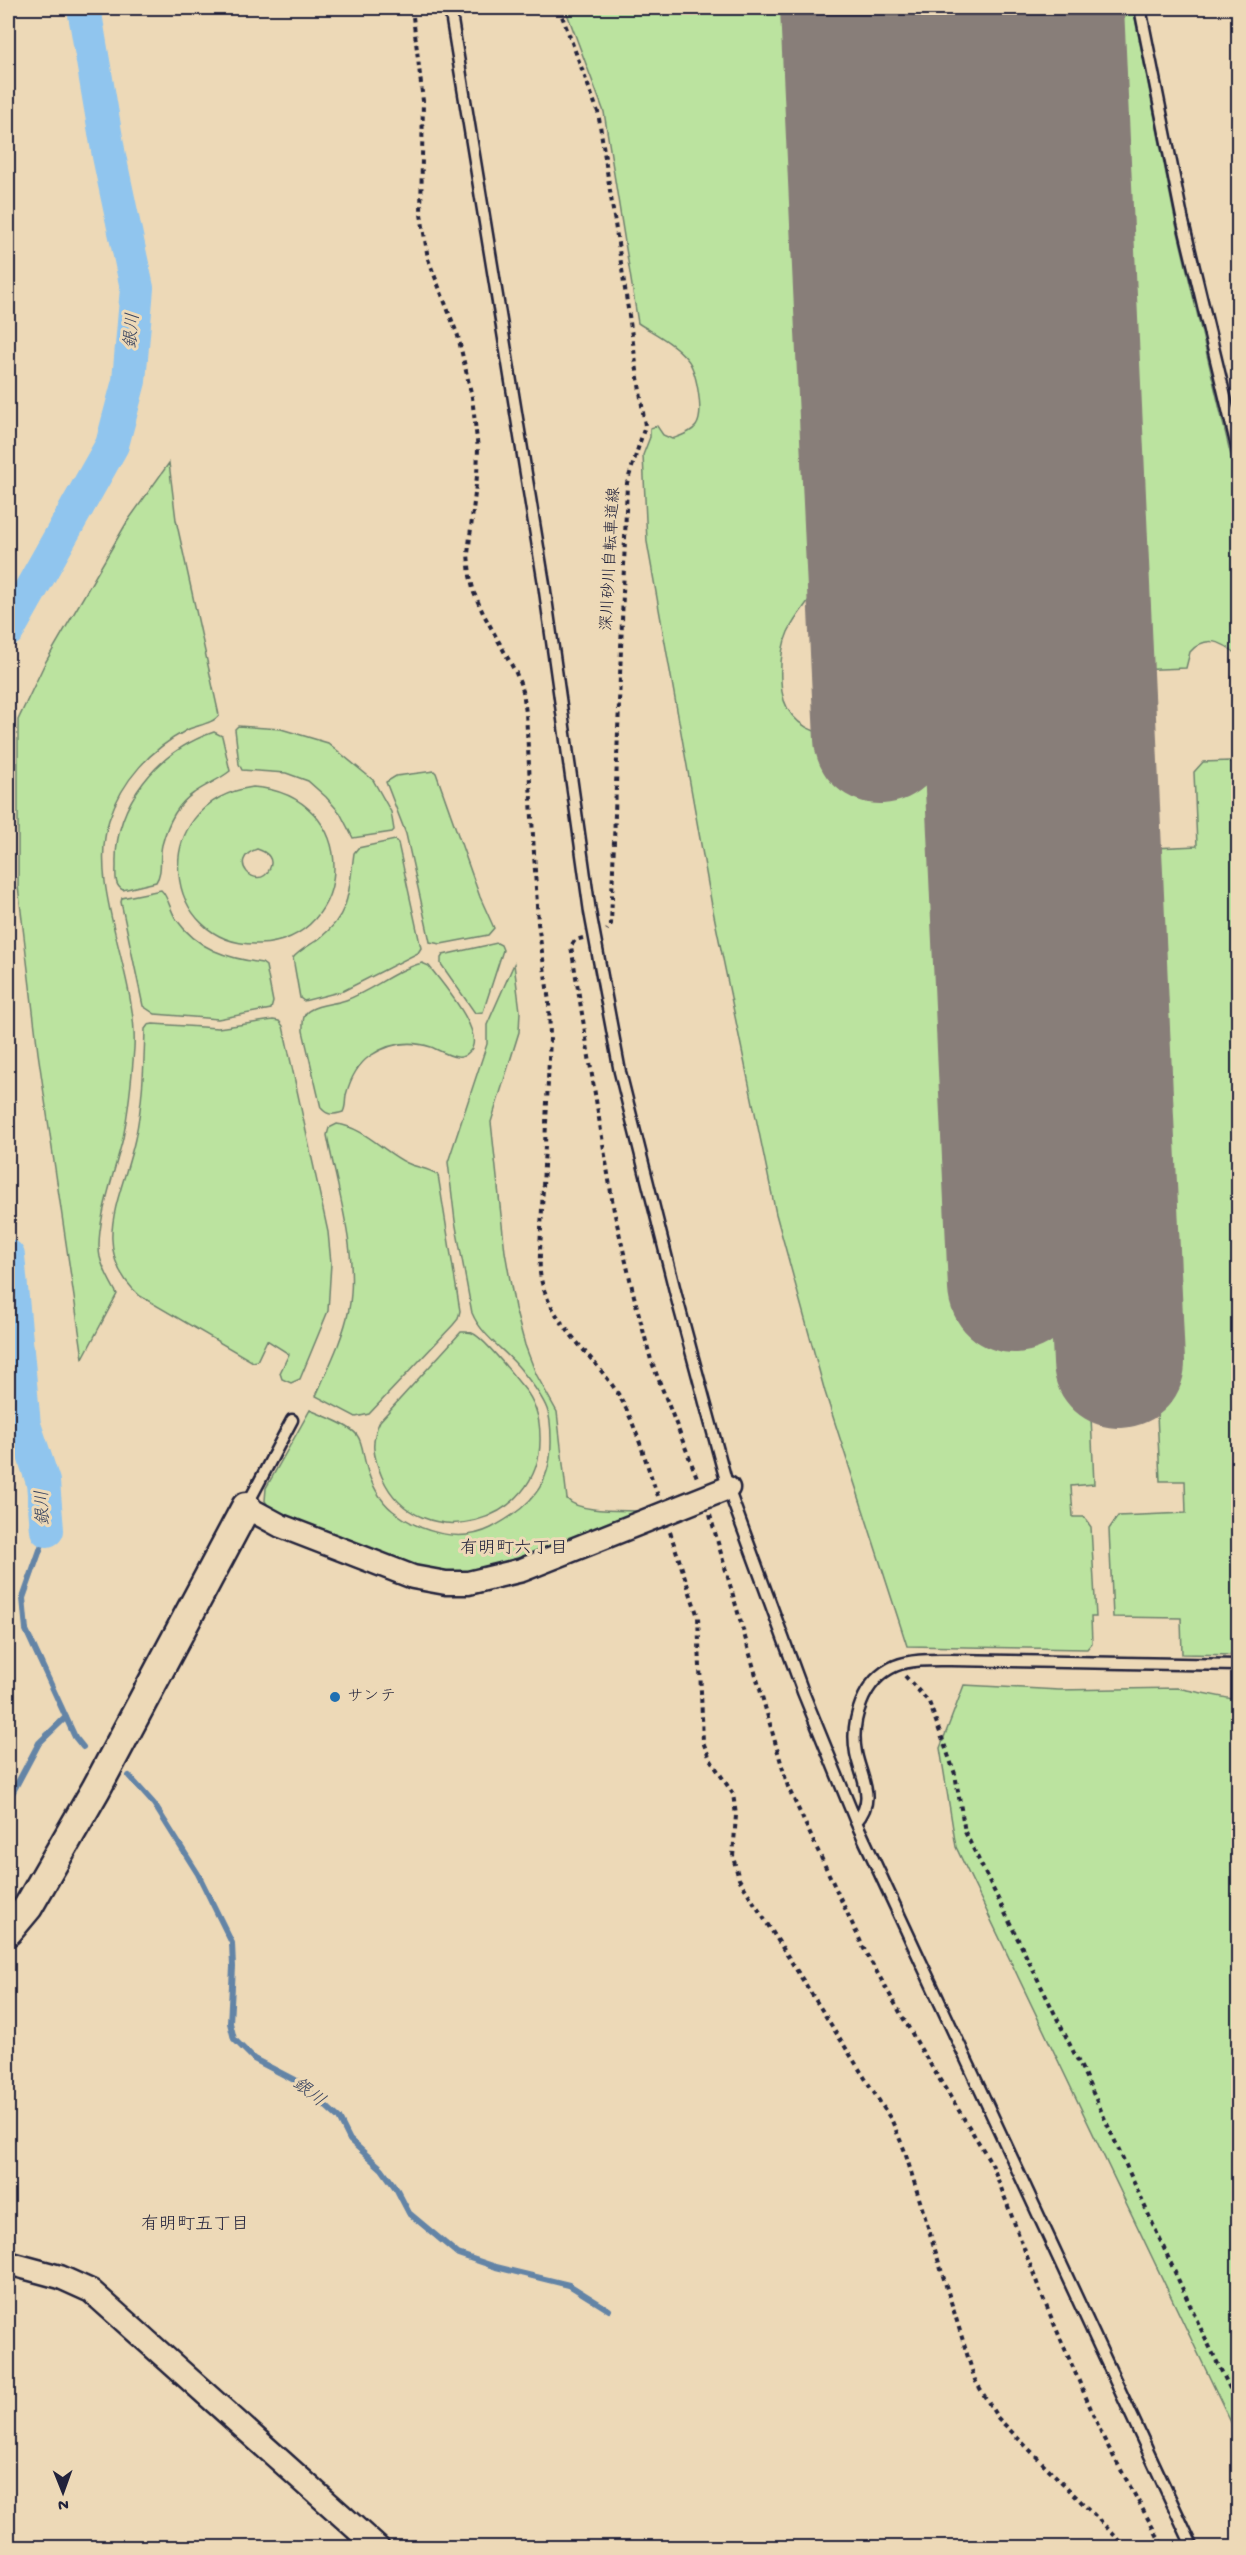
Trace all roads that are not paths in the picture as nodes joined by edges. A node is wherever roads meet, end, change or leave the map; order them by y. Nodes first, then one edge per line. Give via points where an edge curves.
1 (450, 8) edge
2 (1140, 8) edge
3 (1239, 452) edge
4 (292, 1420) dead end
5 (728, 1488) junction
6 (246, 1507) junction
7 (1239, 1665) edge
8 (856, 1822) junction
9 (8, 1931) edge
10 (8, 2263) edge
11 (378, 2547) edge
12 (1193, 2547) edge

1 - 5 lane via 544,584 595,936 620,1072
2 - 3 lane via 1183,222
4 - 6 lane
5 - 6 street via 522,1570 468,1583 413,1577 280,1526
5 - 8 lane
6 - 9 street via 96,1789 28,1907
7 - 8 lane via 950,1660 913,1661 893,1667 872,1683 859,1708 854,1733 867,1804
8 - 12 lane
10 - 11 street via 60,2277 91,2291

